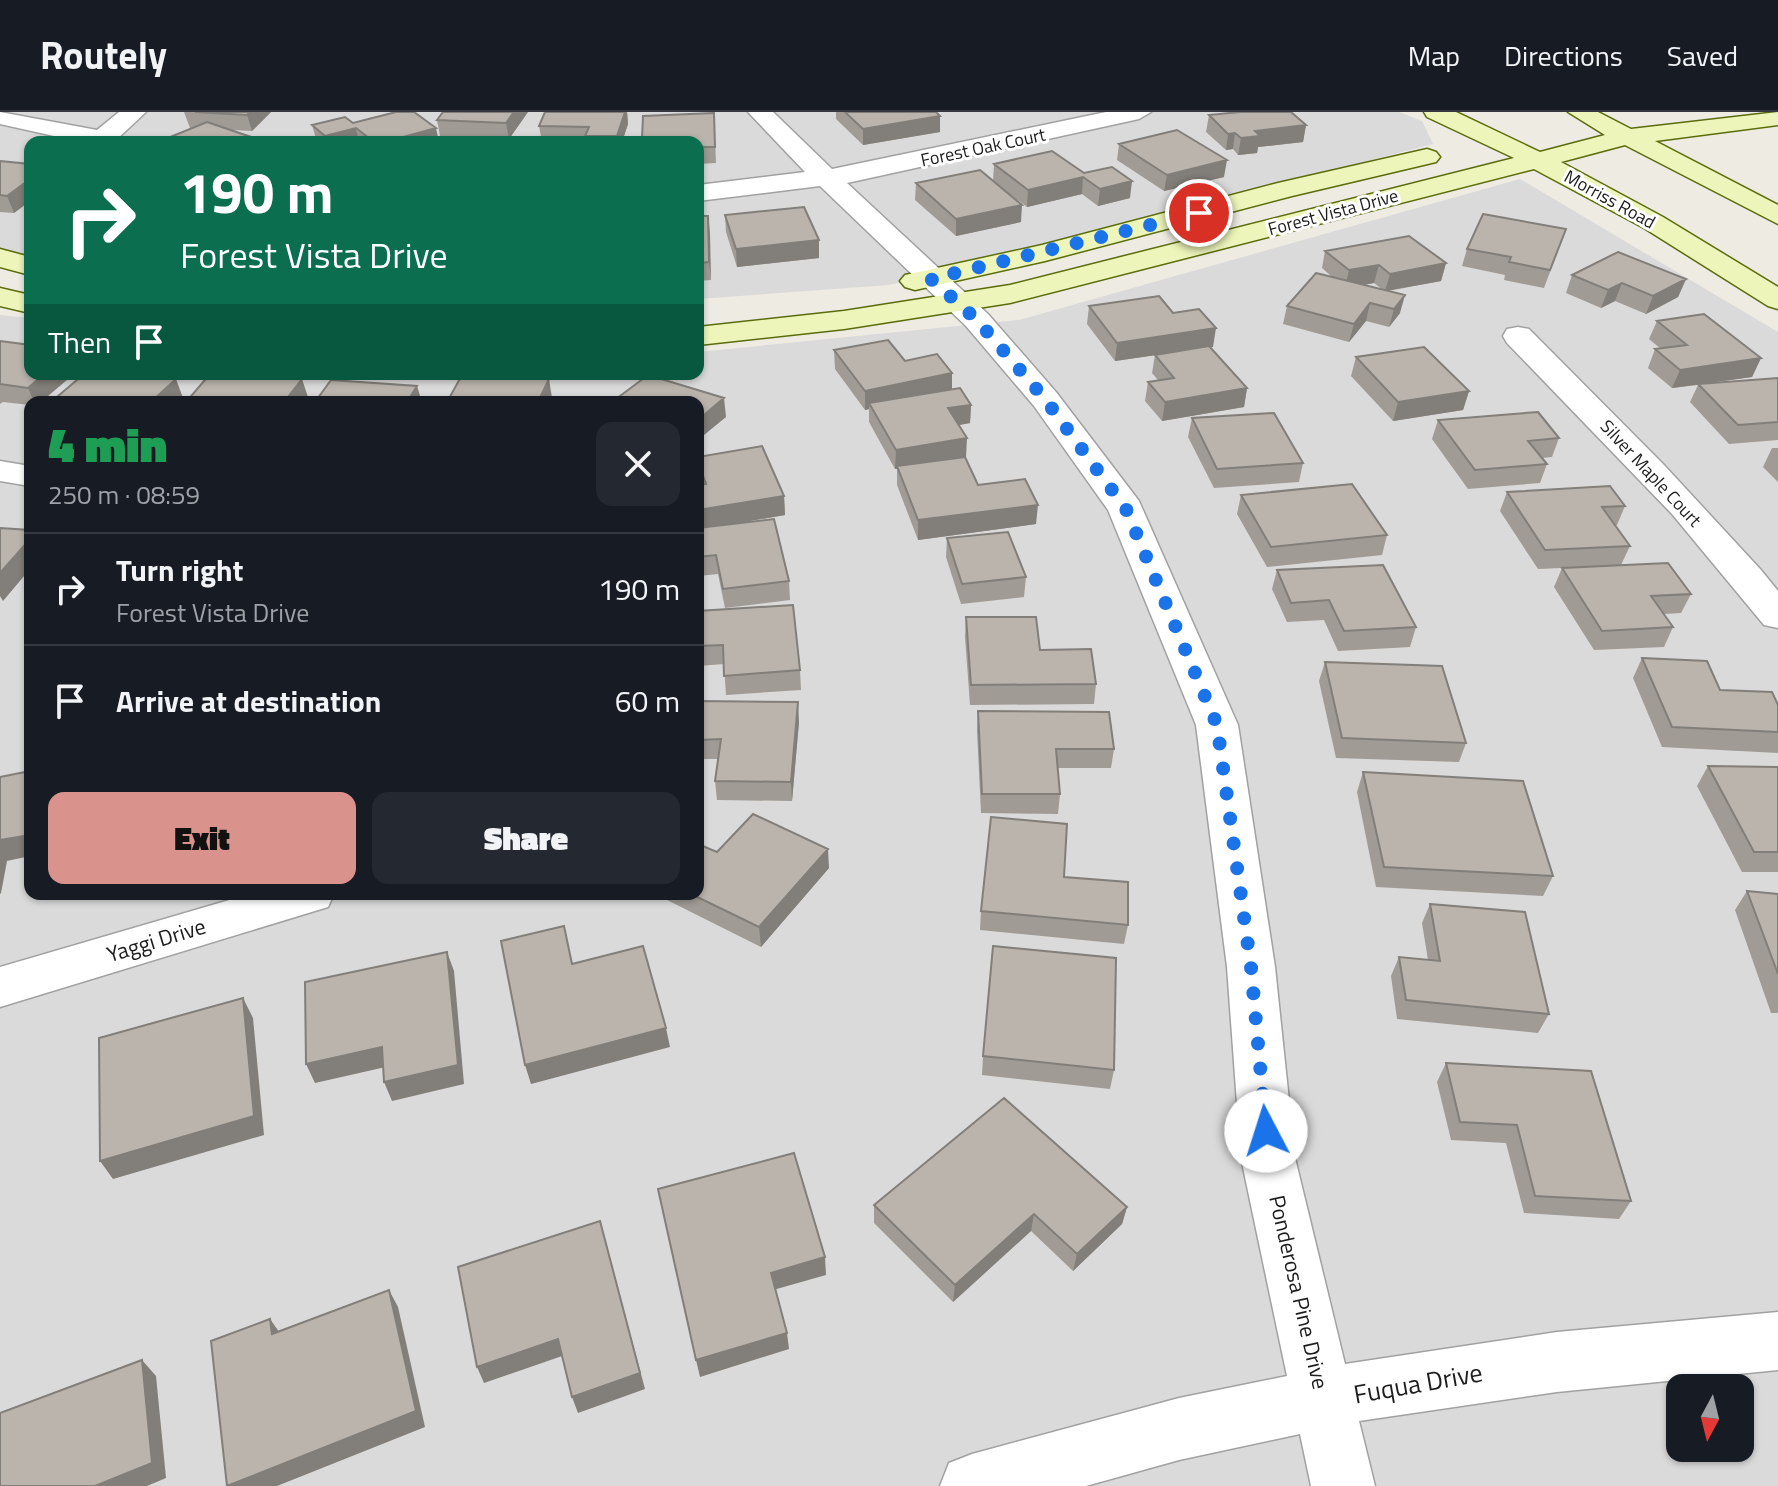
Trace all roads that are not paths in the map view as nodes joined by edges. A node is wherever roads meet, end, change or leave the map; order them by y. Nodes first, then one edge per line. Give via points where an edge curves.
1 (134, 112) edge
2 (760, 112) edge
3 (1139, 112) edge
4 (1436, 112) edge
5 (1685, 112) edge
6 (0, 117) edge
7 (1591, 117) edge
8 (1778, 118) edge
9 (88, 136) edge
10 (106, 136) edge
11 (1628, 137) junction
12 (1500, 141) junction
13 (1537, 159) junction
14 (826, 179) junction
15 (704, 192) edge
16 (1778, 216) edge
17 (0, 258) edge
18 (24, 264) edge
19 (873, 287) dead end
20 (945, 291) junction
21 (812, 295) dead end
22 (0, 297) edge
23 (1778, 300) edge
24 (24, 303) edge
25 (738, 303) dead end
26 (704, 335) edge
27 (1518, 336) dead end
28 (0, 471) edge
29 (24, 475) edge
30 (1778, 616) edge
31 (291, 900) edge
32 (0, 987) edge
33 (1778, 1341) edge
34 (1324, 1401) junction
35 (972, 1486) edge
36 (1343, 1486) edge

1 - 10 street
2 - 14 street, Ponderosa Pine Drive
3 - 14 street, Forest Oak Court
4 - 12 main road, Morriss Road
5 - 7 main road, Forest Vista Drive
6 - 9 street
7 - 11 main road
7 - 12 main road, Forest Vista Drive
8 - 11 main road, Forest Vista Drive
11 - 13 main road, Forest Vista Drive
11 - 16 main road
12 - 13 main road, Morriss Road
12 - 20 main road, Forest Vista Drive
13 - 20 main road, Forest Vista Drive via 1096,274
13 - 23 main road, Morriss Road via 1624,205
14 - 15 street, Forest Oak Court
14 - 20 street, Ponderosa Pine Drive
17 - 18 main road
19 - 20 main road, Forest Vista Drive
20 - 26 main road, Forest Vista Drive
20 - 34 street, Ponderosa Pine Drive via 1045,399 1126,509 1217,725 1251,967 1268,1158
21 - 25 main road
22 - 24 main road
27 - 30 street, Silver Maple Court via 1636,455
28 - 29 street
31 - 32 street, Yaggi Drive
33 - 34 street, Fuqua Drive via 1557,1362 1393,1384
34 - 35 street, Fuqua Drive via 1179,1429
34 - 36 street, Ponderosa Pine Drive

